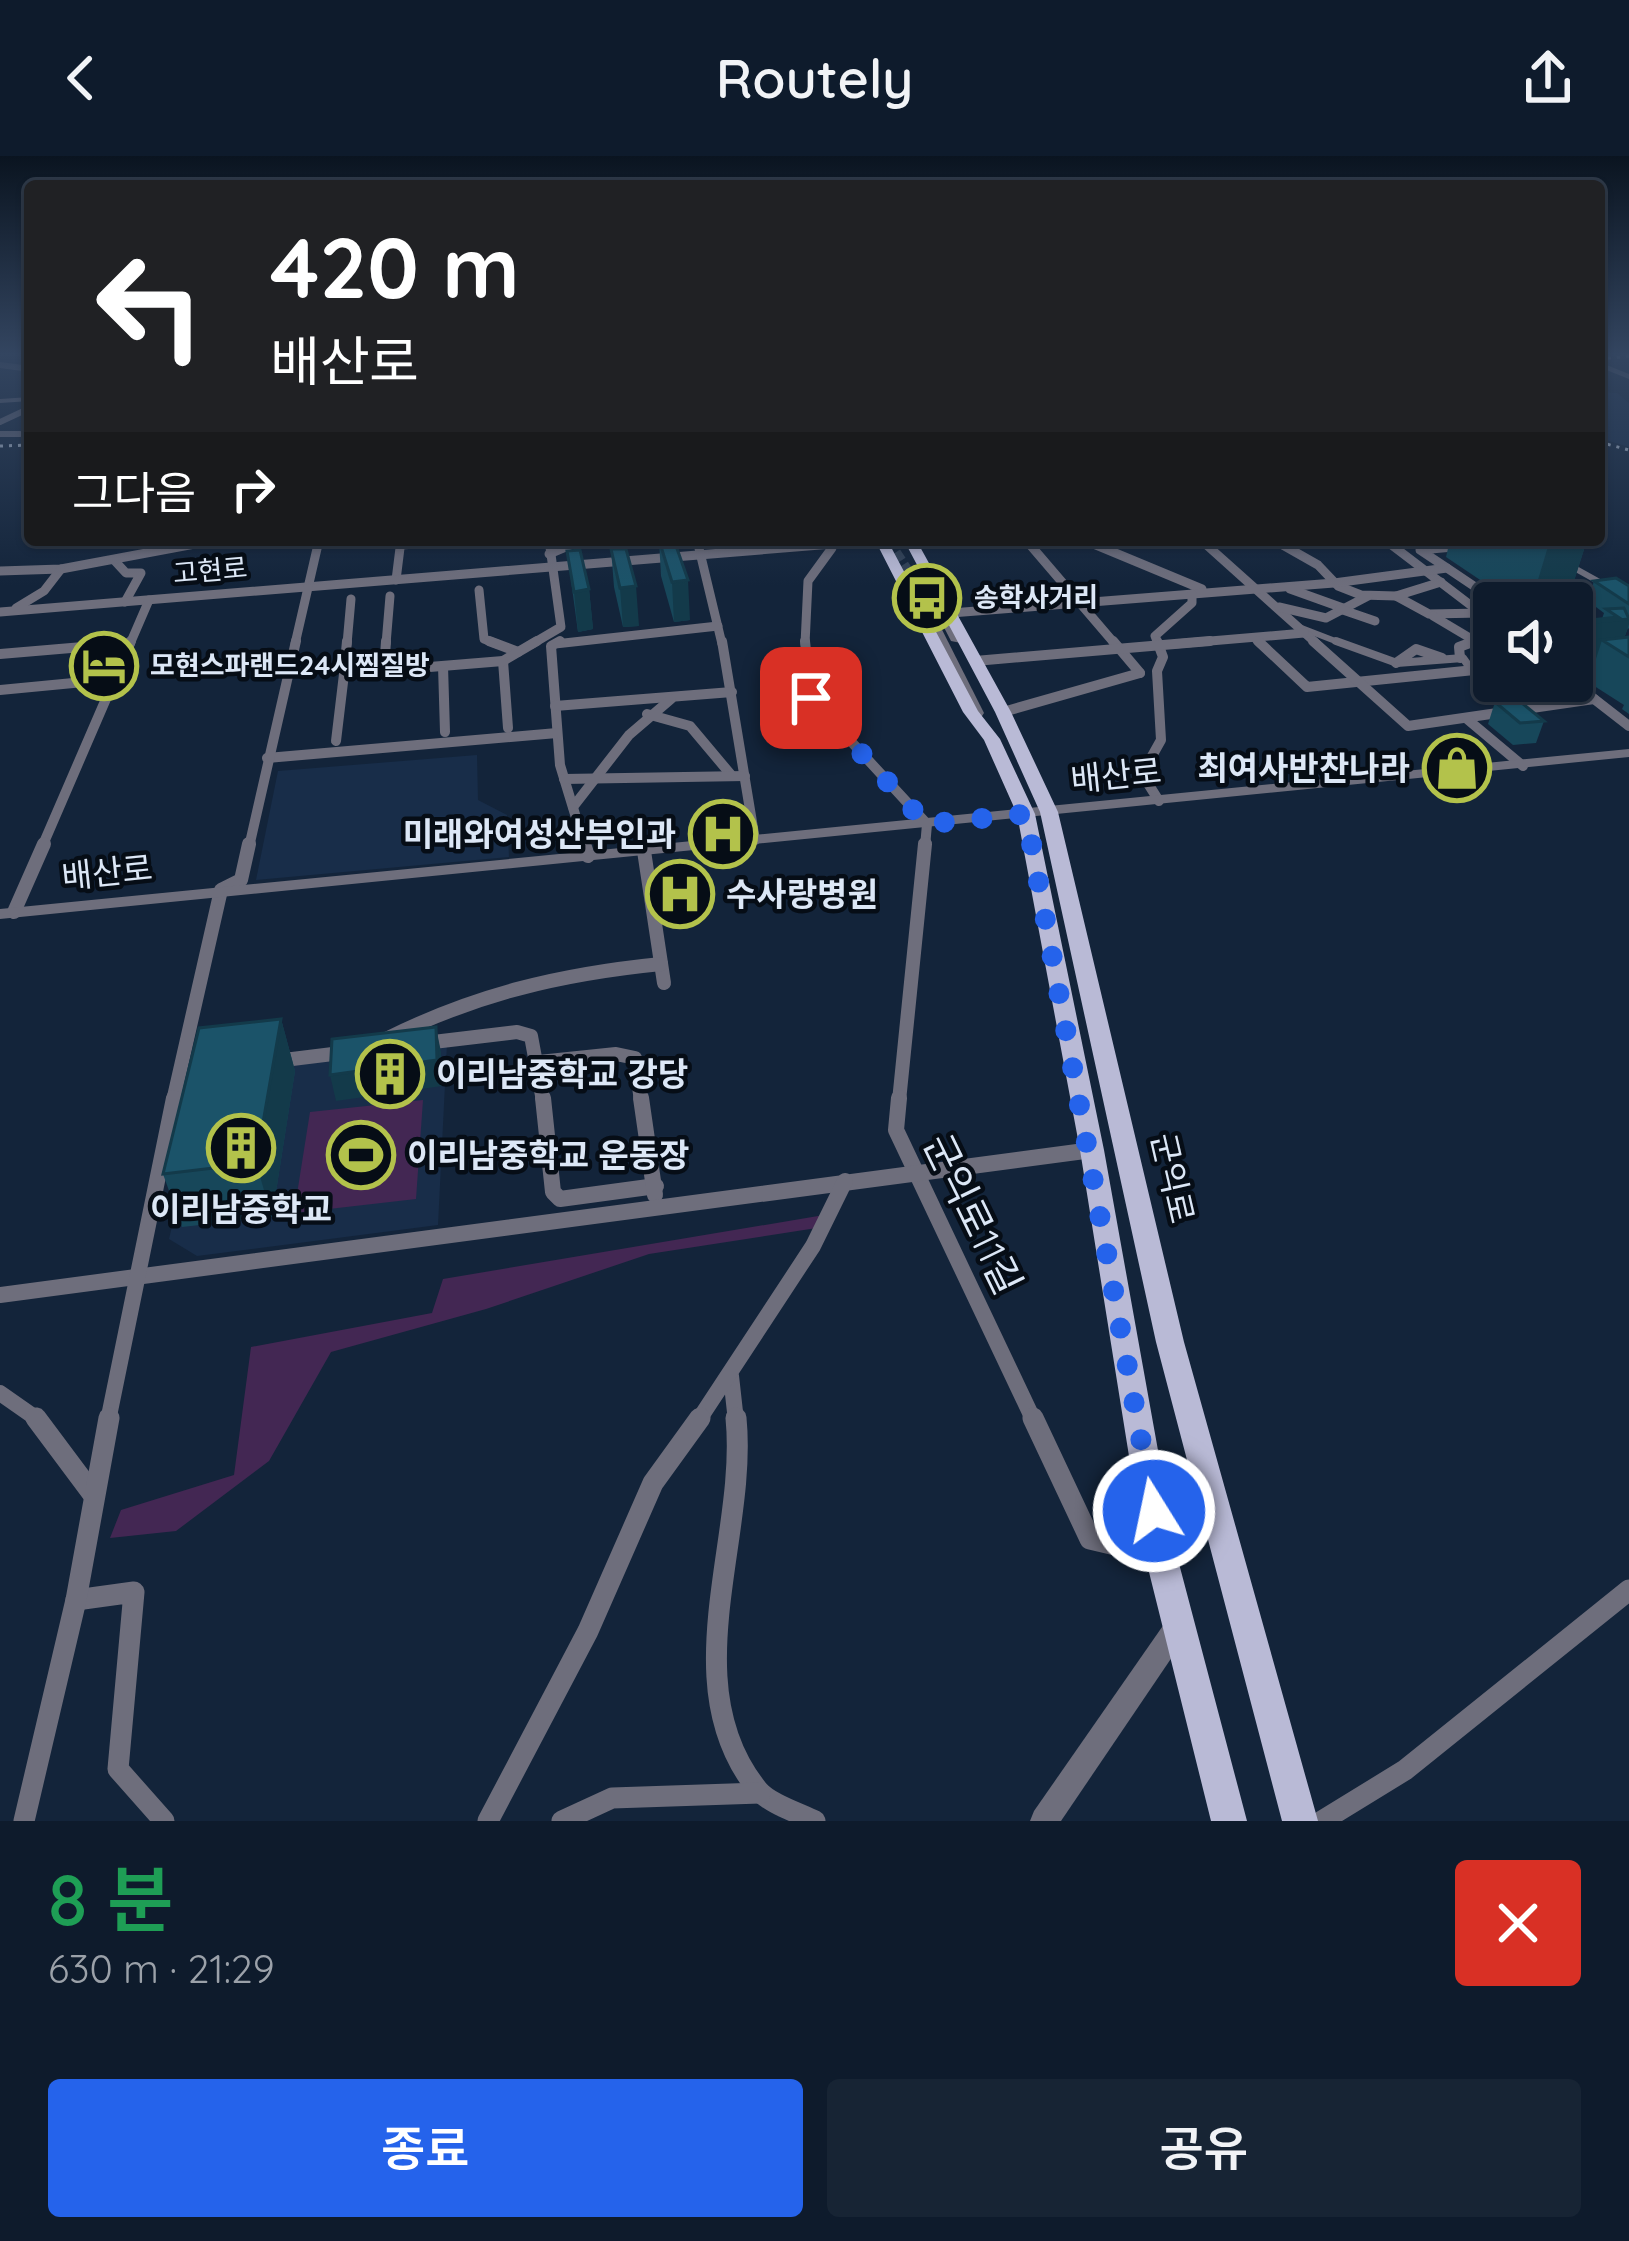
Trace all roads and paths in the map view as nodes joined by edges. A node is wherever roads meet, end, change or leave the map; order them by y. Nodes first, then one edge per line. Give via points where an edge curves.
1 (0, 434) edge
2 (20, 434) dead end
3 (185, 546) edge
4 (318, 546) edge
5 (401, 546) edge
6 (549, 546) edge
7 (568, 546) edge
8 (698, 546) edge
9 (779, 546) edge
10 (849, 546) edge
11 (886, 546) edge
12 (912, 546) tunnel mouth
13 (1031, 546) edge
14 (1096, 546) edge
15 (1208, 546) edge
16 (1285, 546) edge
17 (1393, 546) edge
18 (1464, 546) edge
19 (1533, 546) edge
20 (1453, 547) junction
21 (832, 548) junction
22 (549, 554) junction
23 (701, 558) junction
24 (1473, 559) dead end
25 (113, 560) junction
26 (1447, 568) junction
27 (61, 569) junction
28 (1424, 569) junction
29 (551, 570) junction
30 (0, 571) edge
31 (915, 573) junction
32 (396, 580) junction
33 (1441, 582) junction
34 (1334, 583) junction
35 (308, 586) junction
36 (1473, 586) edge
37 (1285, 587) junction
38 (1256, 589) junction
39 (479, 590) dead end
40 (1213, 592) junction
41 (1192, 594) junction
42 (390, 596) dead end
43 (1368, 596) junction
44 (1396, 596) junction
45 (1629, 598) edge
46 (351, 599) dead end
47 (149, 601) junction
48 (125, 602) junction
49 (1079, 603) junction
50 (1473, 604) edge
51 (1273, 606) junction
52 (1341, 608) junction
53 (6, 612) edge
54 (951, 614) junction
55 (1429, 614) junction
56 (1473, 615) edge
57 (1375, 621) dead end
58 (718, 626) junction
59 (1300, 630) junction
60 (1255, 638) junction
61 (130, 643) junction
62 (1159, 645) junction
63 (1120, 649) junction
64 (518, 652) junction
65 (0, 654) edge
66 (1442, 658) joint
67 (1460, 658) junction
68 (502, 661) junction
69 (975, 661) junction
70 (1396, 663) joint
71 (443, 666) junction
72 (1629, 668) edge
73 (384, 671) junction
74 (1473, 672) joint
75 (344, 674) junction
76 (1593, 674) edge
77 (115, 679) junction
78 (1357, 681) junction
79 (0, 690) edge
80 (732, 692) junction
81 (675, 696) junction
82 (1594, 699) joint
83 (555, 706) junction
84 (646, 714) junction
85 (1467, 719) junction
86 (1629, 726) edge
87 (508, 728) dead end
88 (1001, 729) junction
89 (445, 731) dead end
90 (557, 733) junction
91 (336, 741) dead end
92 (1629, 753) edge
93 (267, 758) junction
94 (1523, 766) junction
95 (603, 775) junction
96 (738, 776) junction
97 (564, 779) junction
98 (1159, 801) junction
99 (573, 807) junction
100 (1037, 813) junction
101 (926, 824) junction
102 (754, 840) junction
103 (644, 851) junction
104 (588, 856) junction
105 (221, 890) junction
106 (7, 913) edge
107 (661, 964) junction
108 (664, 983) dead end
109 (366, 1050) junction
110 (539, 1062) junction
111 (250, 1064) edge
112 (204, 1070) edge
113 (182, 1072) junction
114 (1091, 1150) junction
115 (918, 1171) junction
116 (845, 1181) junction
117 (656, 1186) junction
118 (653, 1208) junction
119 (134, 1276) junction
120 (0, 1295) edge
121 (731, 1376) junction
122 (0, 1393) edge
123 (92, 1493) junction
124 (1161, 1556) junction
125 (1629, 1590) edge
126 (76, 1600) junction
127 (1179, 1625) junction
128 (760, 1793) junction
129 (24, 1821) edge
130 (164, 1821) edge
131 (488, 1821) edge
132 (562, 1821) edge
133 (815, 1821) edge
134 (1044, 1821) edge
135 (1229, 1821) edge
136 (1300, 1821) edge
137 (1322, 1821) edge

1 - 2 street
3 - 25 street
4 - 35 street
5 - 32 street
6 - 22 street
7 - 22 street
8 - 23 street
9 - 21 street, 고현로
9 - 23 street, 고현로
10 - 21 street, 고현로
11 - 31 main road
12 - 31 main road
13 - 49 street
14 - 40 street
15 - 38 street
16 - 34 street
17 - 28 street
18 - 20 street
19 - 45 street
20 - 24 street
20 - 26 street via 1420,550
21 - 101 street via 808,581 811,698
22 - 29 street
23 - 29 street, 고현로
23 - 58 street
25 - 27 street
25 - 48 street, 고현로 via 125,573 141,573
26 - 28 street
26 - 36 street
27 - 30 street
27 - 53 street, 고현로 via 44,591
28 - 33 street
28 - 34 street
29 - 32 street, 고현로
29 - 64 street via 561,627
31 - 54 main road
31 - 88 main road via 970,712
32 - 35 street, 고현로
33 - 44 street
33 - 50 street
34 - 37 street
34 - 43 street
35 - 47 street, 고현로
35 - 93 street
37 - 38 street
37 - 52 street
38 - 40 street
38 - 51 street
39 - 64 street via 484,639
40 - 41 street
41 - 49 street
41 - 62 street via 1155,637
42 - 73 street
43 - 44 street
43 - 52 street
44 - 55 street
46 - 75 street
47 - 48 street, 고현로
47 - 61 street
48 - 53 street, 고현로
49 - 54 street
49 - 63 street
51 - 52 street via 1321,619
51 - 59 street
52 - 57 street
54 - 69 main road
55 - 56 street
55 - 67 street via 1475,641 1459,647
58 - 80 street
58 - 83 street via 562,640 551,646
59 - 60 street
59 - 70 street
59 - 78 street
60 - 62 street
60 - 78 street via 1306,687
61 - 65 street
61 - 77 street
62 - 63 street
62 - 98 street via 1161,740 1142,773
63 - 69 street
63 - 88 street via 1140,673
64 - 68 street
66 - 67 street
66 - 70 street via 1416,649
67 - 74 street
68 - 71 street
68 - 87 street
69 - 88 main road
71 - 73 street
71 - 89 street
72 - 76 street
73 - 75 street
74 - 78 street
75 - 91 street
77 - 79 street
77 - 106 street
78 - 85 street via 1408,726
80 - 81 street
80 - 96 street
81 - 83 street
81 - 84 street
82 - 85 street
82 - 86 street
83 - 90 street
84 - 95 street
84 - 96 street via 678,718 704,735
85 - 94 street
88 - 100 main road, 군익로
90 - 93 street
90 - 97 street
92 - 94 street, 배산로
93 - 105 street via 241,880
94 - 98 street, 배산로
95 - 96 street
95 - 97 street
95 - 99 street
96 - 102 street
97 - 99 street
98 - 100 street, 배산로
99 - 104 street
100 - 101 street, 배산로
100 - 114 main road, 군익로
100 - 136 main road, 군익로
101 - 102 street, 배산로
101 - 115 street, 군익로11길 via 896,1130
102 - 103 street, 배산로
103 - 104 street, 배산로
103 - 107 street
104 - 105 street, 배산로
105 - 106 street, 배산로
105 - 113 street
107 - 108 street
107 - 109 street via 495,987
109 - 110 street via 517,1031 532,1036
109 - 111 street
110 - 117 street via 635,1058
110 - 117 street via 553,1192 560,1199
112 - 113 street
113 - 119 street
114 - 115 street
114 - 124 main road, 군익로
115 - 116 street
115 - 124 street, 군익로11길 via 1090,1539
116 - 118 street
116 - 121 street
117 - 118 street
118 - 119 street
119 - 120 street
119 - 123 street
121 - 128 street via 737,1432 718,1646 724,1727
121 - 131 street via 645,1497 588,1631
122 - 123 street via 40,1421
123 - 126 street
124 - 127 main road, 군익로
125 - 137 street via 1405,1770
126 - 129 street
126 - 130 street via 134,1592 118,1769
127 - 134 street
127 - 135 main road, 군익로
128 - 132 street via 612,1798
128 - 133 street

